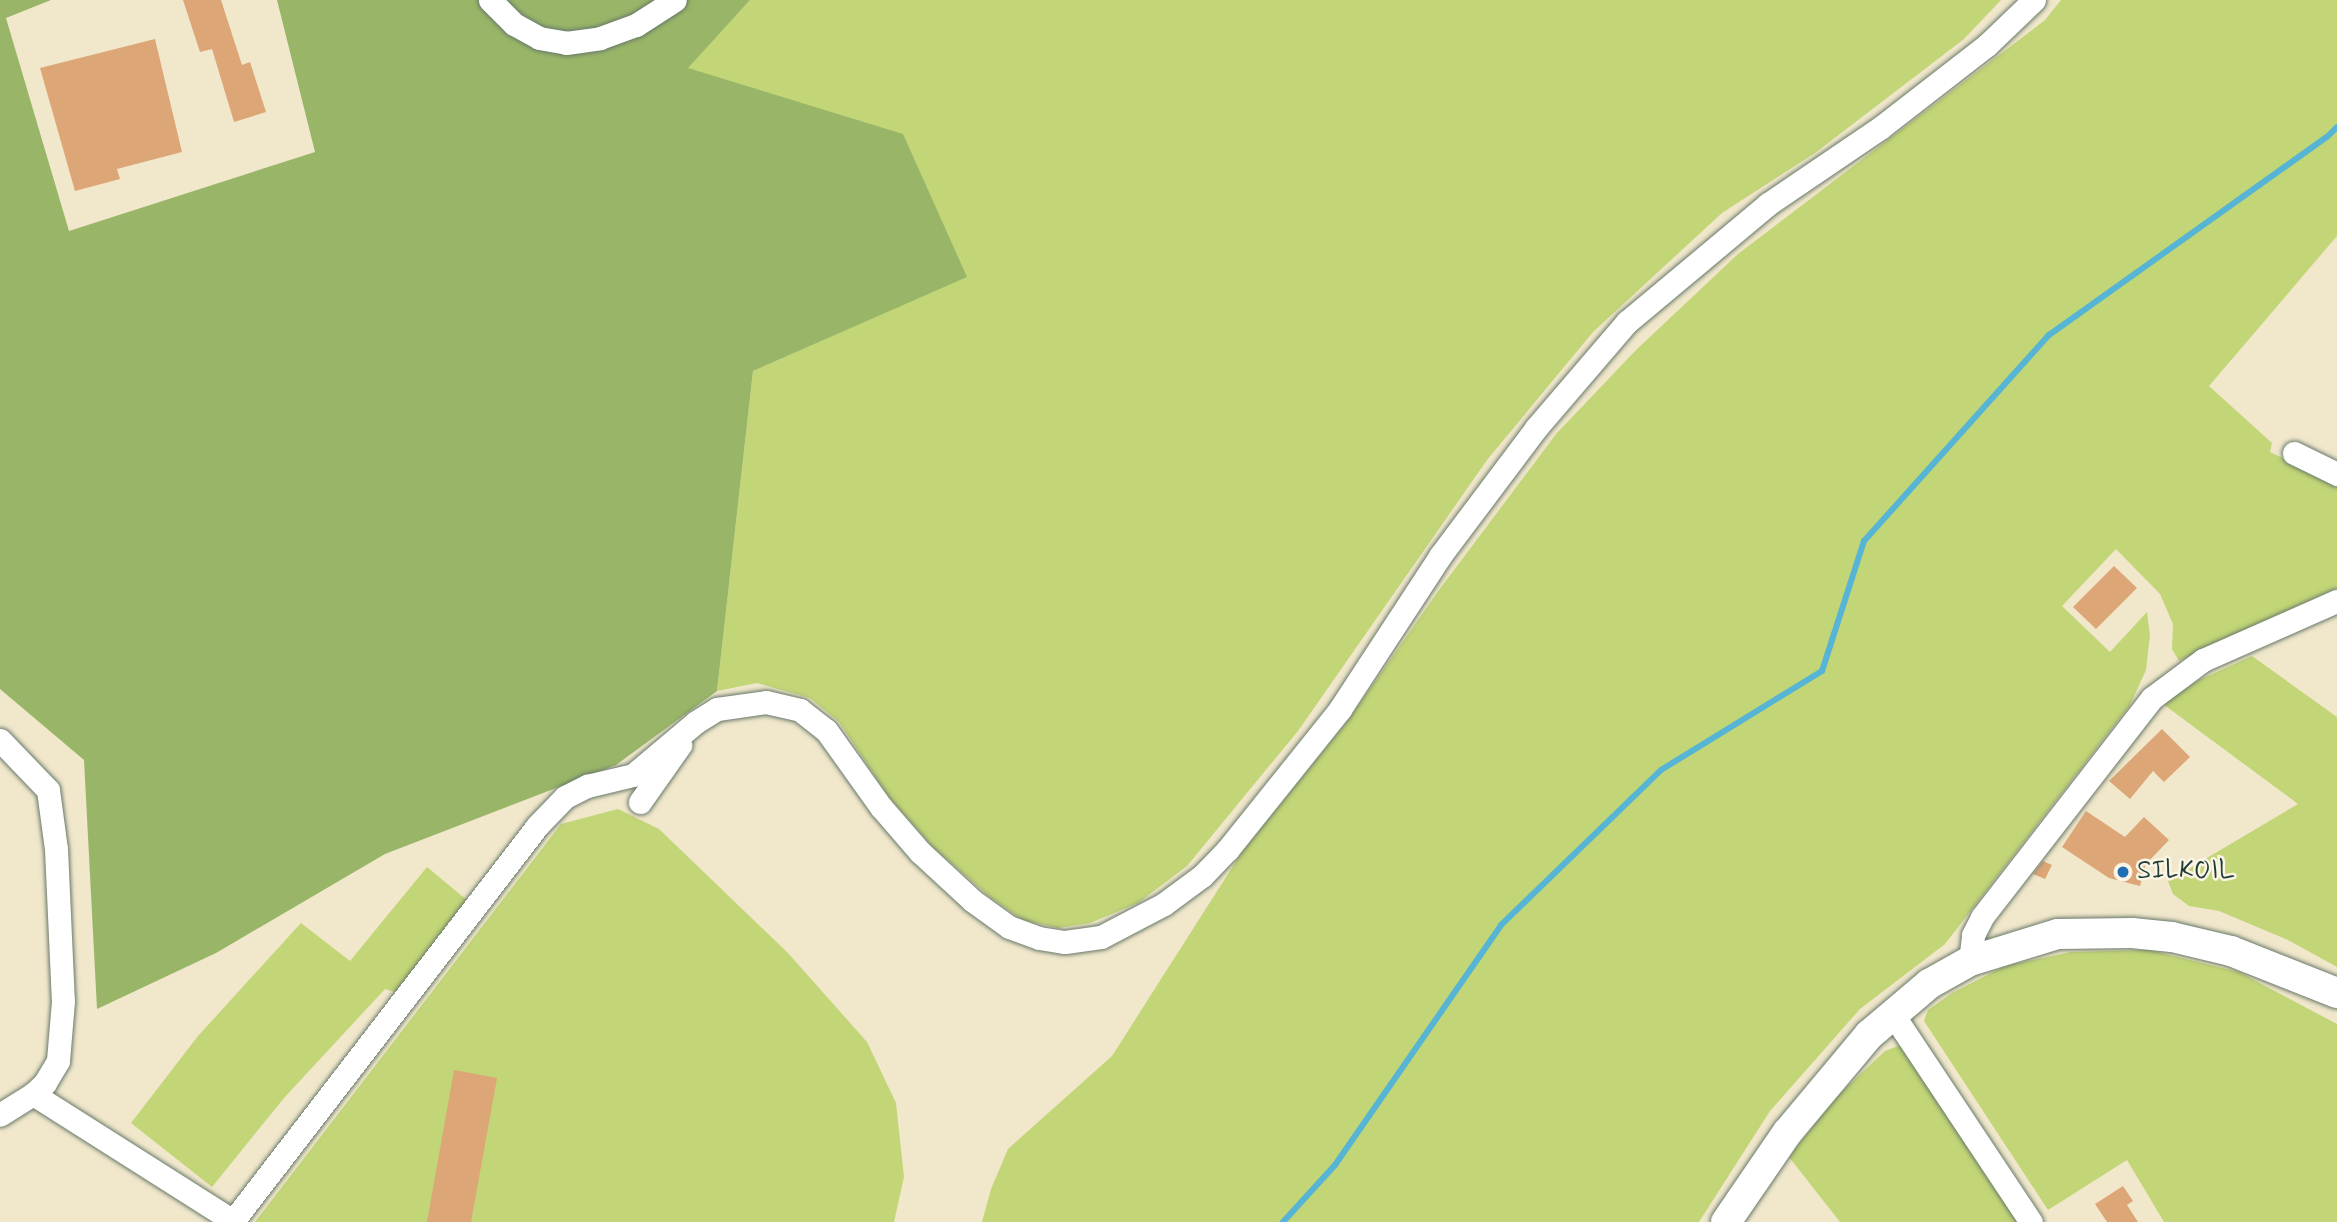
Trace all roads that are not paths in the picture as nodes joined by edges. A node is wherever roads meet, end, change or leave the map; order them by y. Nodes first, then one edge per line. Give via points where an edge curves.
1 (491, 0) edge
2 (675, 0) edge
3 (2034, 0) edge
4 (2294, 453) dead end
5 (2337, 474) edge
6 (2337, 601) edge
7 (696, 722) junction
8 (0, 740) edge
9 (640, 802) dead end
10 (1970, 961) junction
11 (2337, 993) edge
12 (1892, 1013) junction
13 (33, 1094) junction
14 (0, 1115) edge
15 (1726, 1222) edge
16 (2031, 1222) edge

1 - 2 street via 514,24 539,38 566,43 600,38 636,25
3 - 7 street via 1987,45 1880,128 1768,204 1627,322 1536,428 1440,556 1340,709 1228,849 1202,876 1154,909 1101,937 1065,942 1009,927 920,852 826,730 800,710 766,702 717,709
4 - 5 street
6 - 10 street via 2203,660 2152,698 1982,916 1973,935
7 - 9 street
7 - 13 street via 633,775 587,786 565,797 537,826 233,1221
8 - 13 street via 48,790 56,849 62,1030 58,1061
10 - 11 main road via 2058,934 2132,933 2231,951
10 - 12 main road via 1929,984
12 - 15 main road via 1794,1124
12 - 16 street
13 - 14 street

